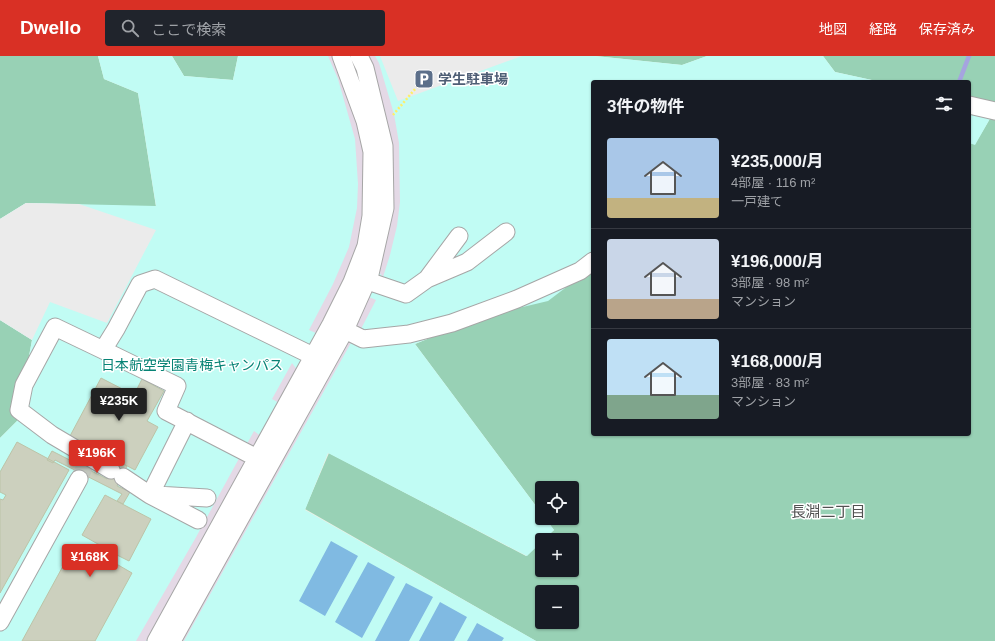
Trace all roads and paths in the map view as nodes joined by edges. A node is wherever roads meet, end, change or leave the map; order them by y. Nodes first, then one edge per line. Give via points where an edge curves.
1 (341, 56) edge
2 (359, 56) edge
3 (421, 82) dead end
4 (971, 106) edge
5 (995, 111) edge
6 (391, 117) dead end
7 (506, 232) dead end
8 (459, 236) dead end
9 (591, 263) edge
10 (360, 278) junction
11 (427, 279) junction
12 (338, 327) junction
13 (103, 350) junction
14 (314, 356) junction
15 (187, 421) junction
16 (257, 458) junction
17 (85, 467) junction
18 (150, 495) junction
19 (207, 498) dead end
20 (198, 520) dead end
21 (0, 622) edge
22 (156, 641) edge
23 (172, 641) edge

1 - 10 lane via 365,121 372,152 371,216
2 - 10 lane via 365,68 384,146 385,208 370,274
3 - 6 path
4 - 5 lane
7 - 11 lane via 467,262
8 - 11 lane
9 - 12 lane via 580,271 524,295 452,323 409,334 363,339
10 - 11 lane via 406,294
10 - 12 lane
12 - 14 lane
12 - 23 lane
13 - 14 lane via 140,284 155,279
13 - 15 lane via 177,386 166,411
13 - 17 lane via 55,327 24,385 19,410 52,435
14 - 16 lane
15 - 16 lane
15 - 18 lane
16 - 22 lane
17 - 18 lane via 117,474
17 - 21 lane
18 - 19 lane
18 - 20 lane

